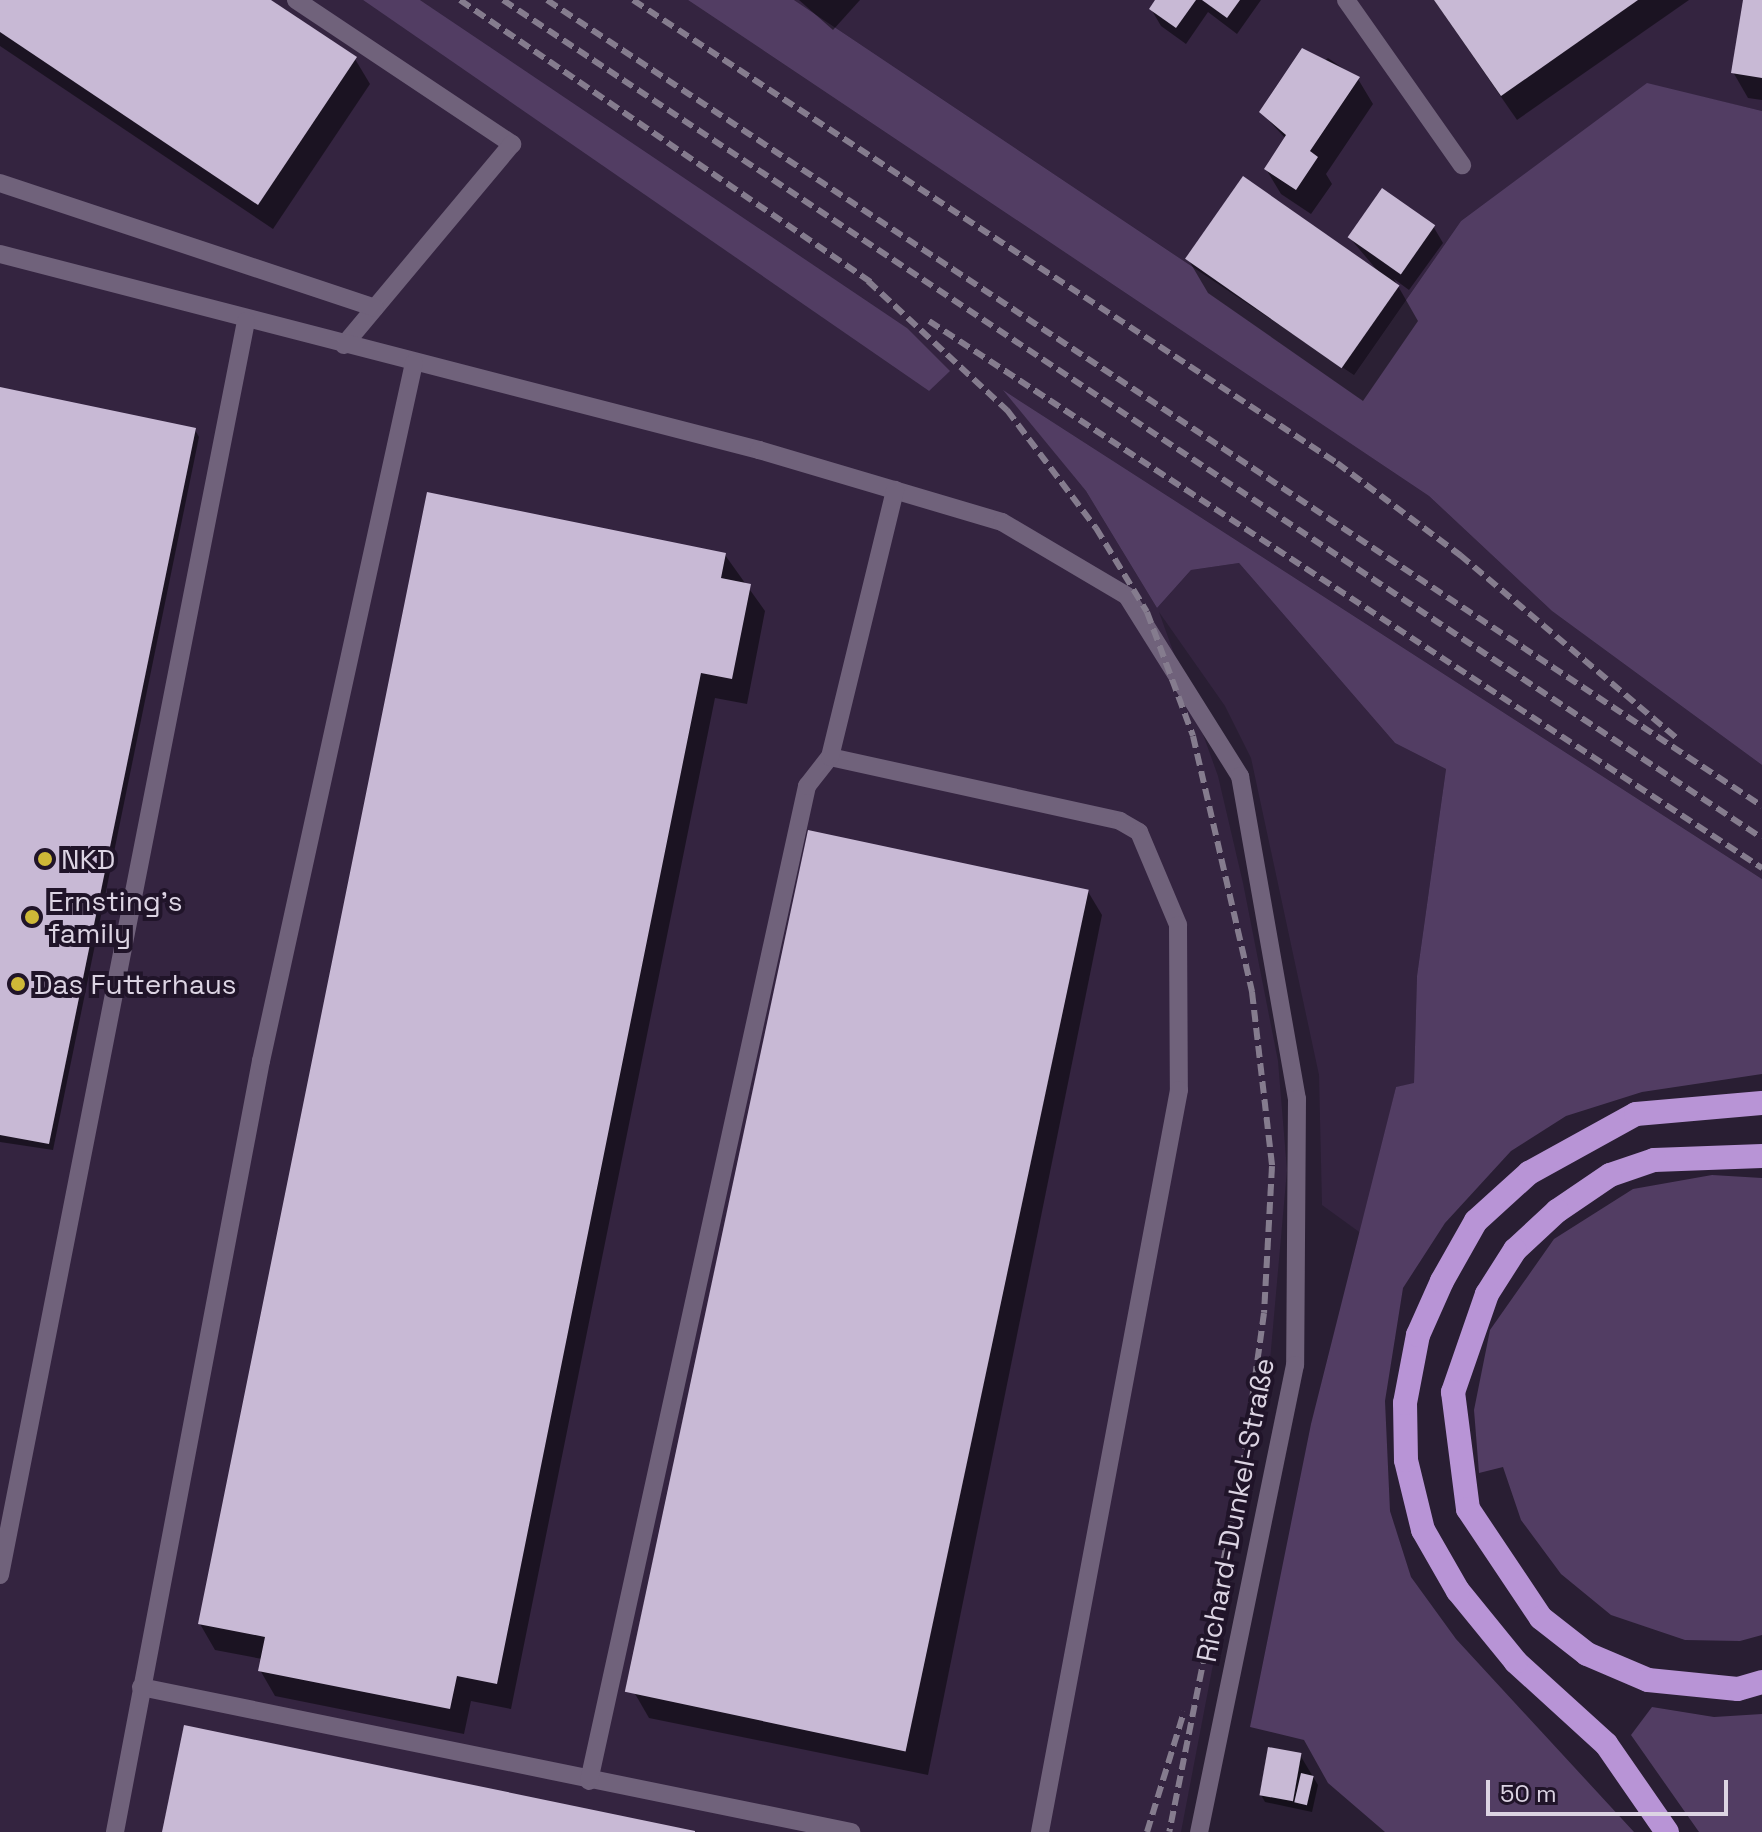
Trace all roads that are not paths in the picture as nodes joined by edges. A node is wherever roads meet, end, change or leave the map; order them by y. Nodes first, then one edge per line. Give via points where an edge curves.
1 (296, 0) edge
2 (1346, 0) edge
3 (1462, 165) dead end
4 (0, 183) edge
5 (0, 254) edge
6 (375, 308) junction
7 (246, 321) junction
8 (344, 345) junction
9 (414, 363) junction
10 (895, 490) junction
11 (830, 757) junction
12 (1762, 1103) edge
13 (1762, 1156) edge
14 (0, 1575) edge
15 (1762, 1682) edge
16 (141, 1687) junction
17 (589, 1781) junction
18 (115, 1832) edge
19 (851, 1832) edge
20 (1040, 1832) edge
21 (1199, 1832) edge
22 (1667, 1832) edge

1 - 6 lane via 512,144
2 - 3 lane
4 - 6 lane
5 - 7 lane, Richard-Dunkel-Straße
6 - 8 lane
7 - 8 lane, Richard-Dunkel-Straße
7 - 14 lane
8 - 9 lane, Richard-Dunkel-Straße
9 - 10 lane, Richard-Dunkel-Straße
9 - 16 lane via 261,1061
10 - 11 lane
10 - 21 lane, Richard-Dunkel-Straße via 1002,522 1127,596 1173,659 1240,776 1297,1099 1295,1365
11 - 17 lane via 807,786
11 - 20 lane via 1120,821 1139,832 1178,925 1179,1090
12 - 22 highway via 1636,1114 1529,1173 1476,1221 1442,1281 1418,1335 1405,1403 1406,1460 1423,1530 1458,1591 1516,1662 1606,1744
13 - 15 highway via 1654,1160 1610,1175 1557,1211 1515,1250 1487,1294 1453,1392 1468,1509 1541,1618 1587,1654 1648,1680 1738,1689
16 - 17 lane
16 - 18 lane
17 - 19 lane

